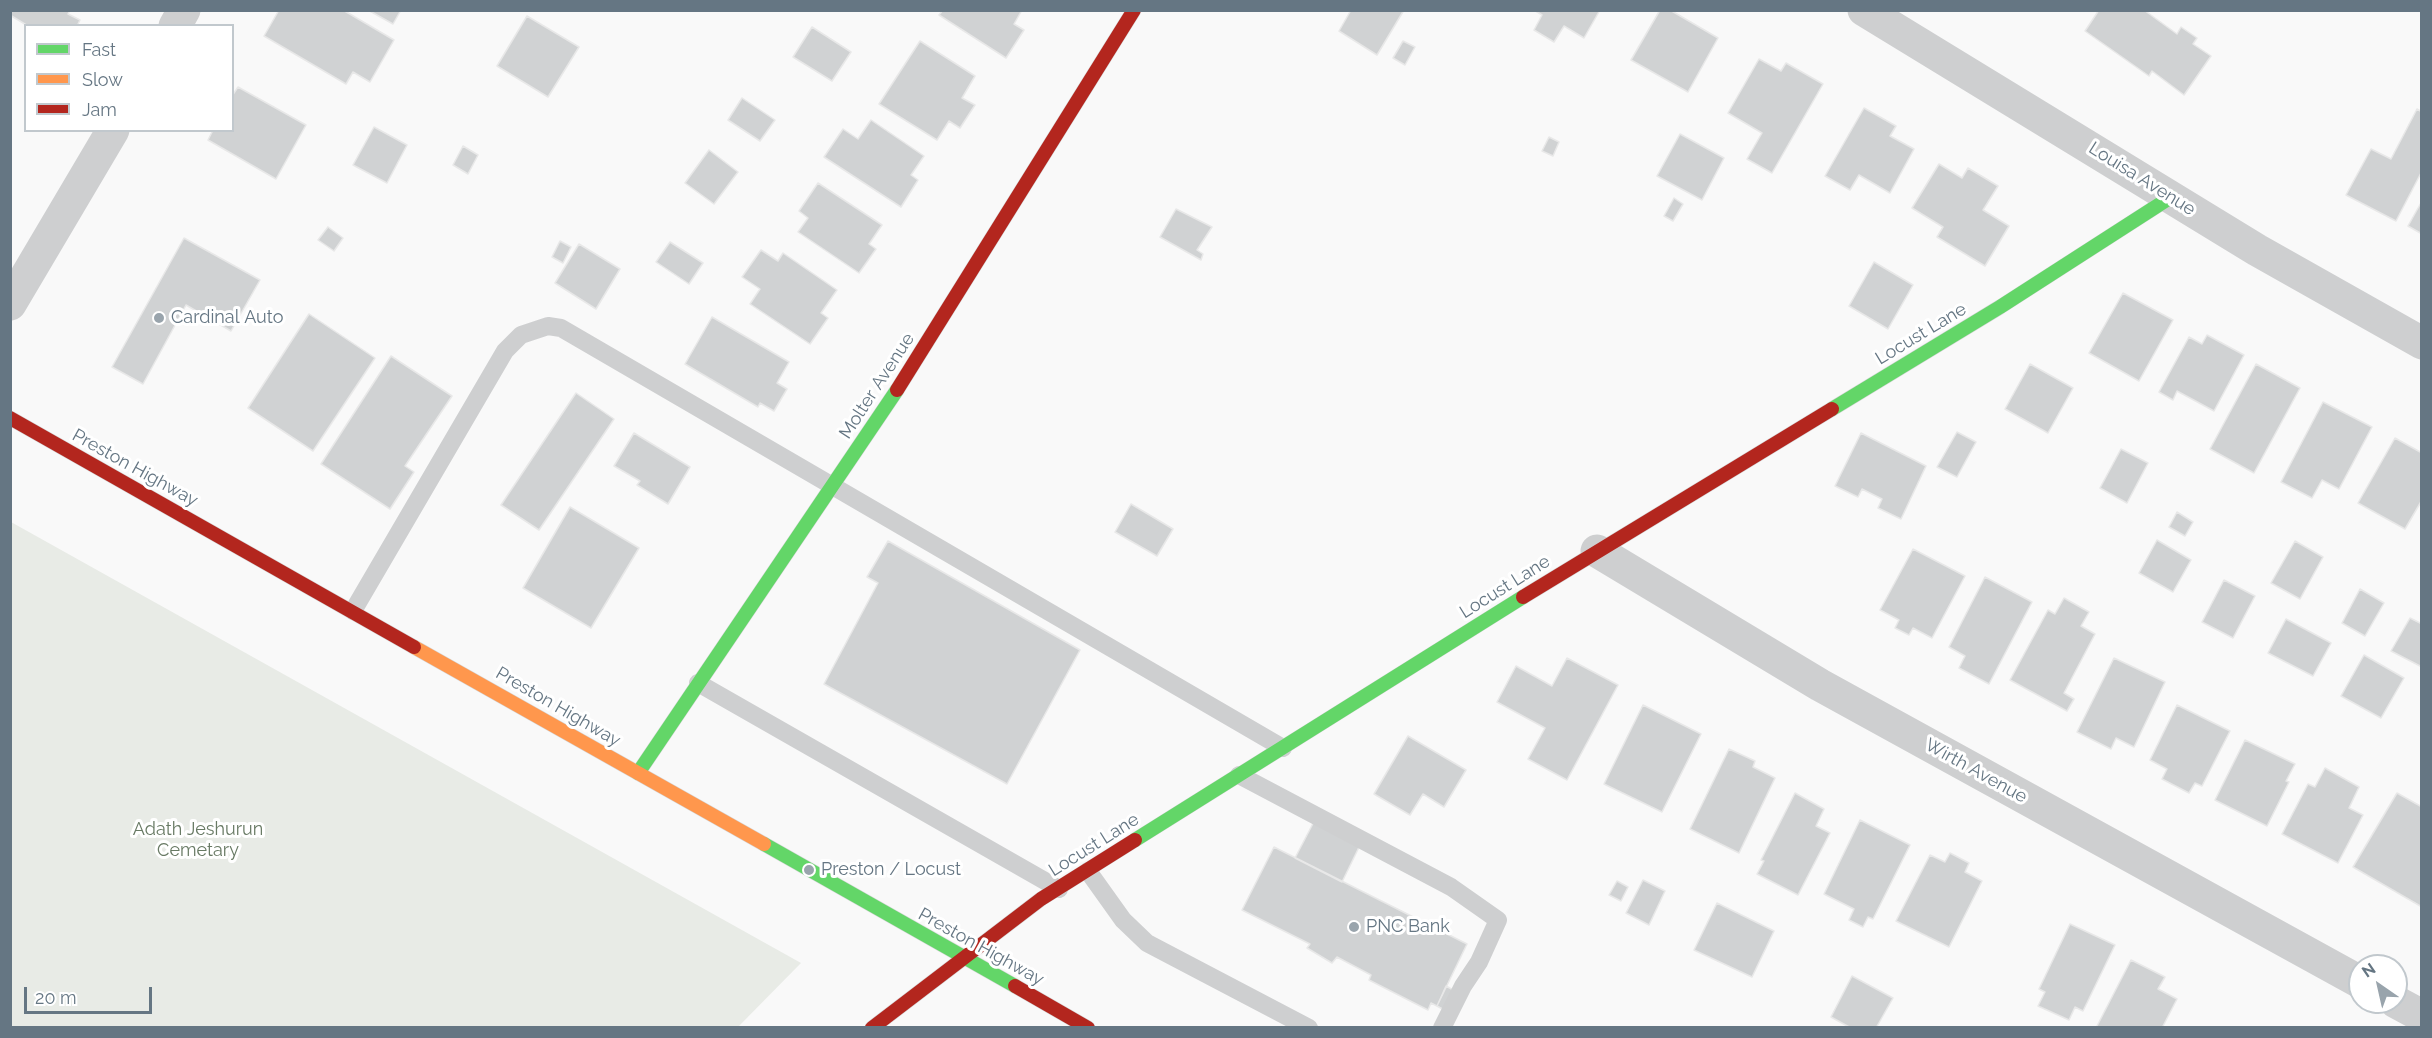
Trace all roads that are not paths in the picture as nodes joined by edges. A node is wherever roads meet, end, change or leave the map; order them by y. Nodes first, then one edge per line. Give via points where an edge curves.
1 (184, 10) edge
2 (1134, 10) edge
3 (1864, 10) edge
4 (176, 24) edge
5 (112, 132) edge
6 (2171, 197) junction
7 (10, 304) edge
8 (2421, 344) edge
9 (10, 418) edge
10 (833, 486) junction
11 (1597, 551) junction
12 (354, 611) junction
13 (698, 683) junction
14 (1283, 748) junction
15 (638, 773) junction
16 (1239, 775) junction
17 (1088, 871) junction
18 (1059, 889) junction
19 (965, 959) junction
20 (2348, 975) edge
21 (872, 1028) edge
22 (1088, 1028) edge
23 (1309, 1028) edge
24 (1442, 1028) edge

1 - 4 street
2 - 10 street, Molter Avenue via 885,410
3 - 6 street, Louisa Avenue
5 - 7 street
6 - 8 street, Louisa Avenue
6 - 11 street, Locust Lane via 2000,307
9 - 12 street, Preston Highway
10 - 12 lane via 561,328 536,329 505,351
10 - 13 street, Molter Avenue
10 - 14 lane
11 - 14 street, Locust Lane
11 - 20 street, Wirth Avenue via 1820,685
12 - 15 street, Preston Highway
13 - 15 street, Molter Avenue
13 - 18 lane
14 - 16 street, Locust Lane
15 - 19 street, Preston Highway
16 - 17 street, Locust Lane
16 - 24 lane via 1451,887 1498,920
17 - 18 street, Locust Lane
17 - 23 lane via 1123,920 1147,944
18 - 19 street, Locust Lane
19 - 21 street, Locust Lane
19 - 22 street, Preston Highway

